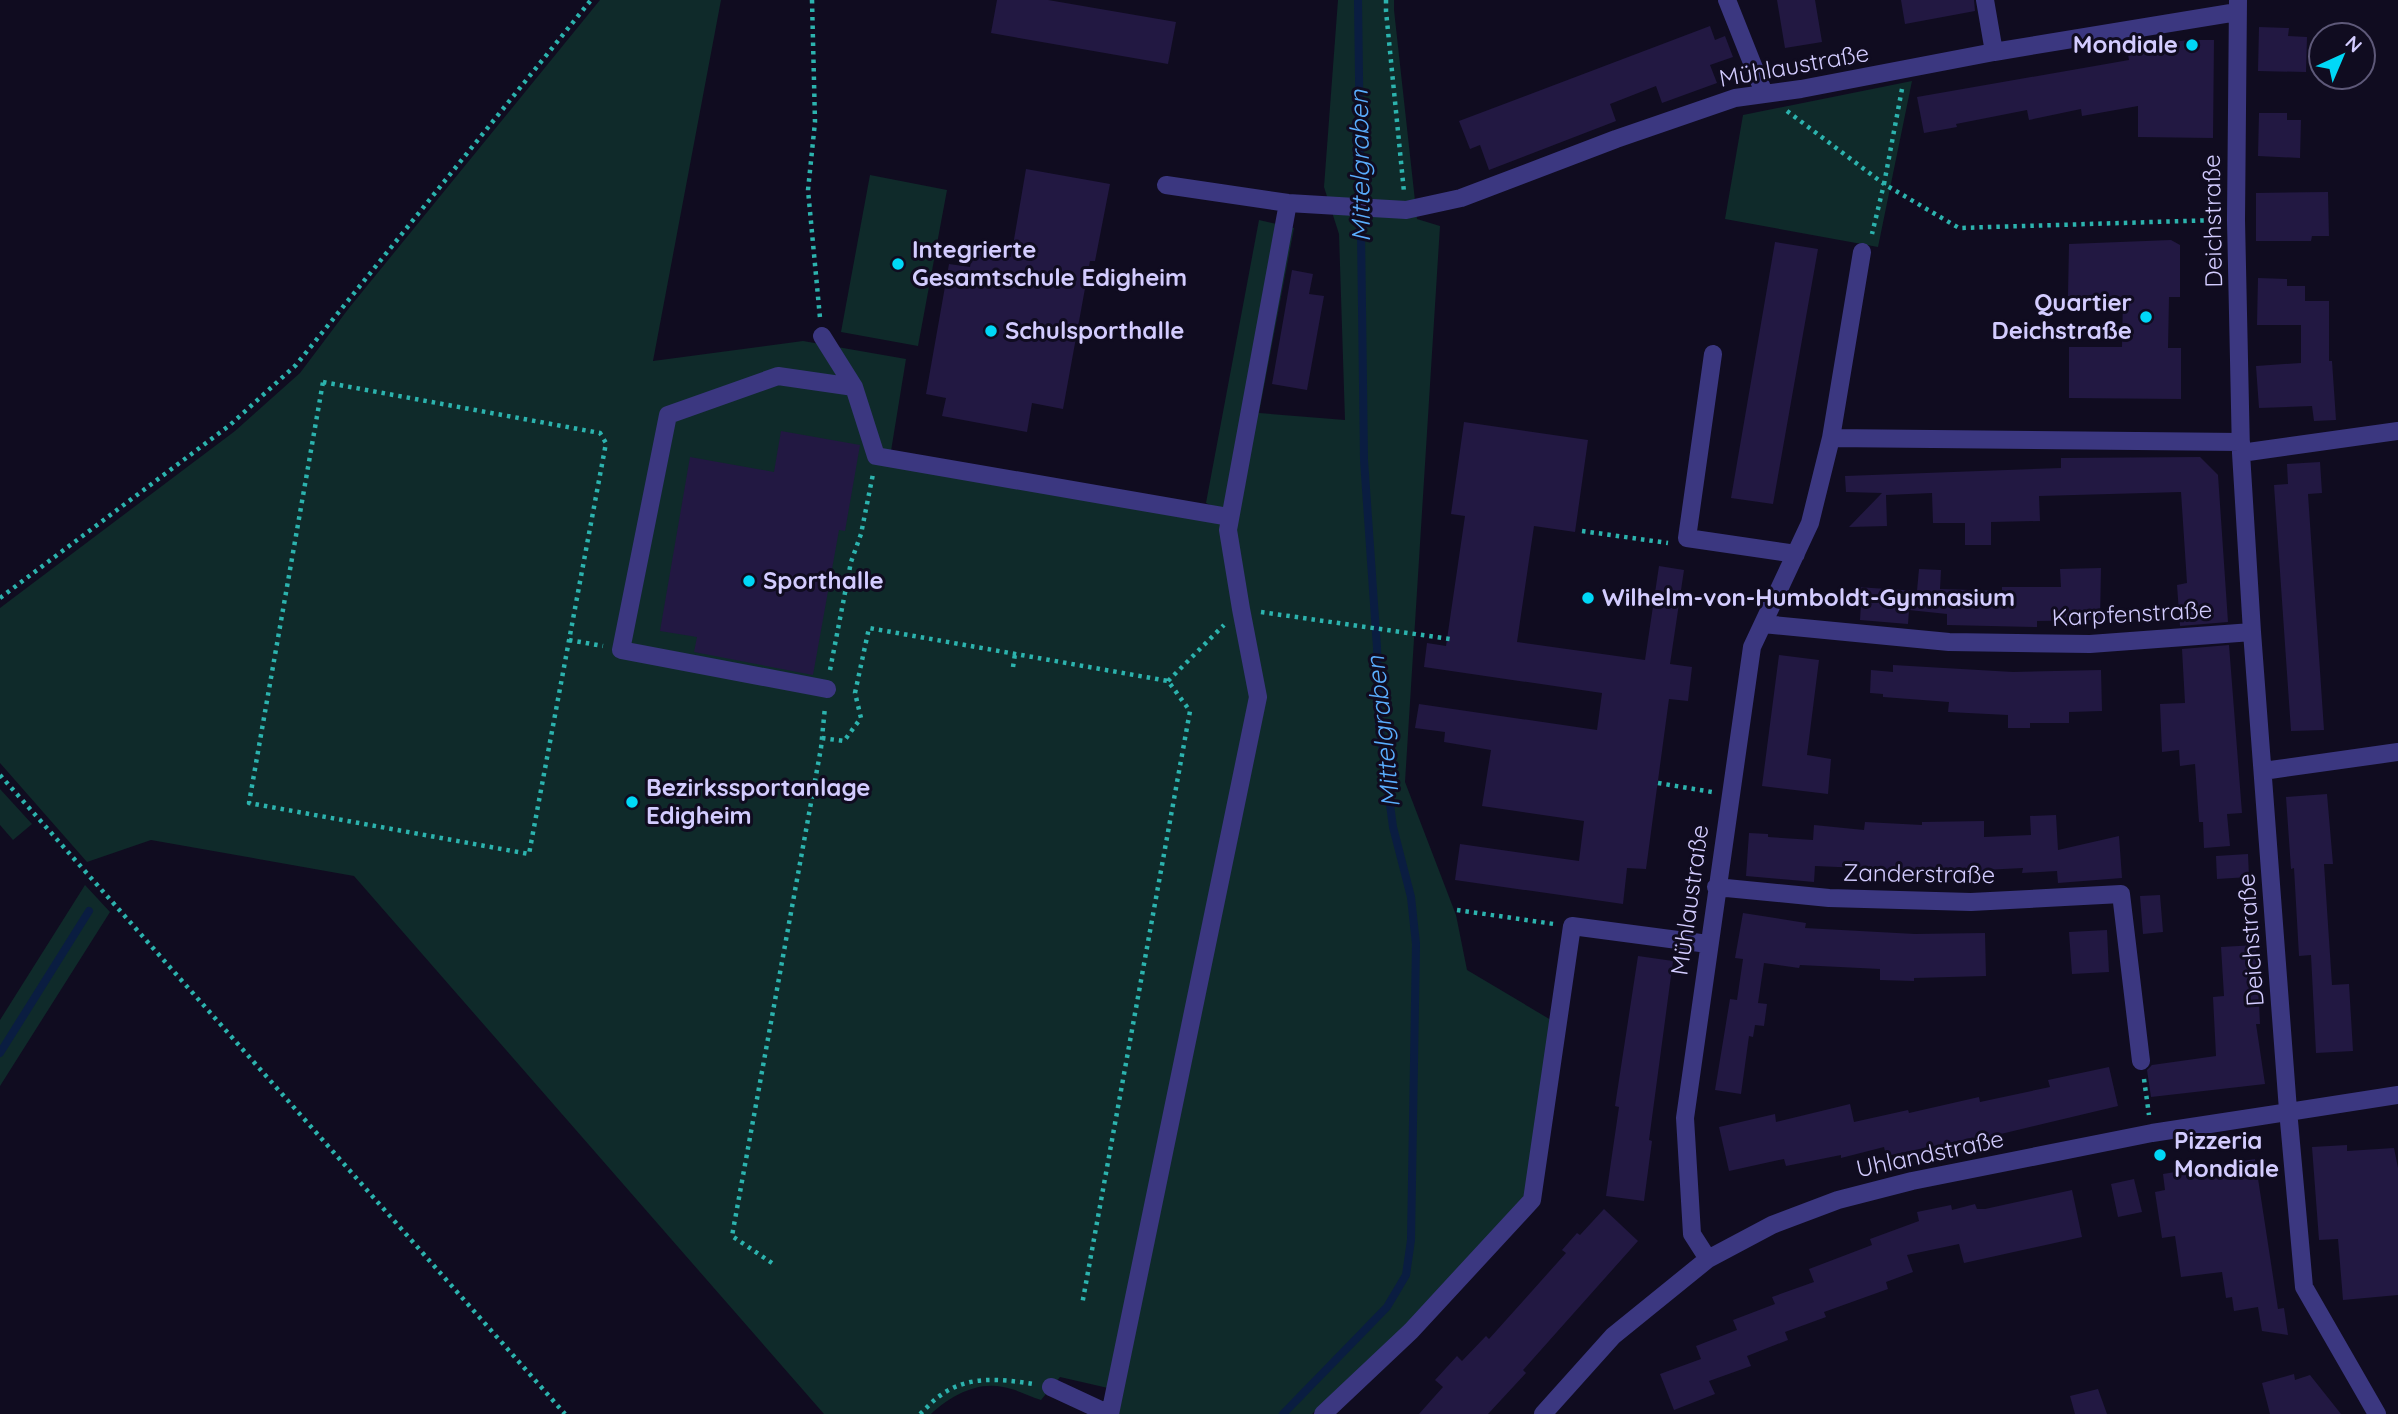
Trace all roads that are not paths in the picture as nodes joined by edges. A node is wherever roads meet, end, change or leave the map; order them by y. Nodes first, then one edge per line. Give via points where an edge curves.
1 (1727, 0) edge
2 (1985, 0) edge
3 (2238, 6) edge
4 (1994, 52) junction
5 (1764, 93) junction
6 (1166, 184) dead end
7 (1288, 203) junction
8 (1862, 252) road end
9 (822, 337) road end
10 (1713, 354) dead end
11 (854, 387) junction
12 (2398, 431) edge
13 (1831, 438) junction
14 (2241, 447) junction
15 (1229, 517) junction
16 (1796, 554) junction
17 (1763, 624) junction
18 (2252, 632) junction
19 (827, 689) road end
20 (2398, 752) edge
21 (2263, 771) junction
22 (1716, 887) junction
23 (1708, 944) junction
24 (2141, 1061) road end
25 (2398, 1094) edge
26 (2288, 1110) junction
27 (1708, 1259) junction
28 (1051, 1387) road end
29 (1109, 1414) edge
30 (1324, 1414) edge
31 (1543, 1414) edge
32 (2377, 1414) edge

1 - 5 street
2 - 4 street
3 - 4 street, Mühlaustraße
3 - 14 street, Deichstraße
4 - 5 street, Mühlaustraße
5 - 7 street, Mühlaustraße via 1723,102 1461,198 1406,210
6 - 7 street, Mühlaustraße
7 - 15 street
8 - 13 street, Mühlaustraße
9 - 11 street
10 - 16 street via 1687,538
11 - 15 street via 876,456
11 - 19 street via 778,376 668,415 621,650
12 - 14 street
13 - 14 street
13 - 16 street, Mühlaustraße via 1810,523
14 - 18 street, Deichstraße
15 - 29 street via 1258,697
16 - 17 street, Mühlaustraße
17 - 18 street, Karpfenstraße via 1949,642 2090,644
17 - 22 street, Mühlaustraße via 1752,647
18 - 21 street, Deichstraße
20 - 21 street
21 - 26 street, Deichstraße
22 - 23 street, Mühlaustraße
22 - 24 street, Zanderstraße via 1829,898 1971,901 2121,894
23 - 27 street, Mühlaustraße via 1685,1118 1692,1234
23 - 30 street via 1572,926 1532,1200 1411,1331
25 - 26 street, Uhlandstraße
26 - 27 street, Uhlandstraße via 2152,1133 1838,1200 1772,1225
26 - 32 street, Deichstraße via 2304,1287
27 - 31 street, Uhlandstraße via 1613,1336
28 - 29 street

